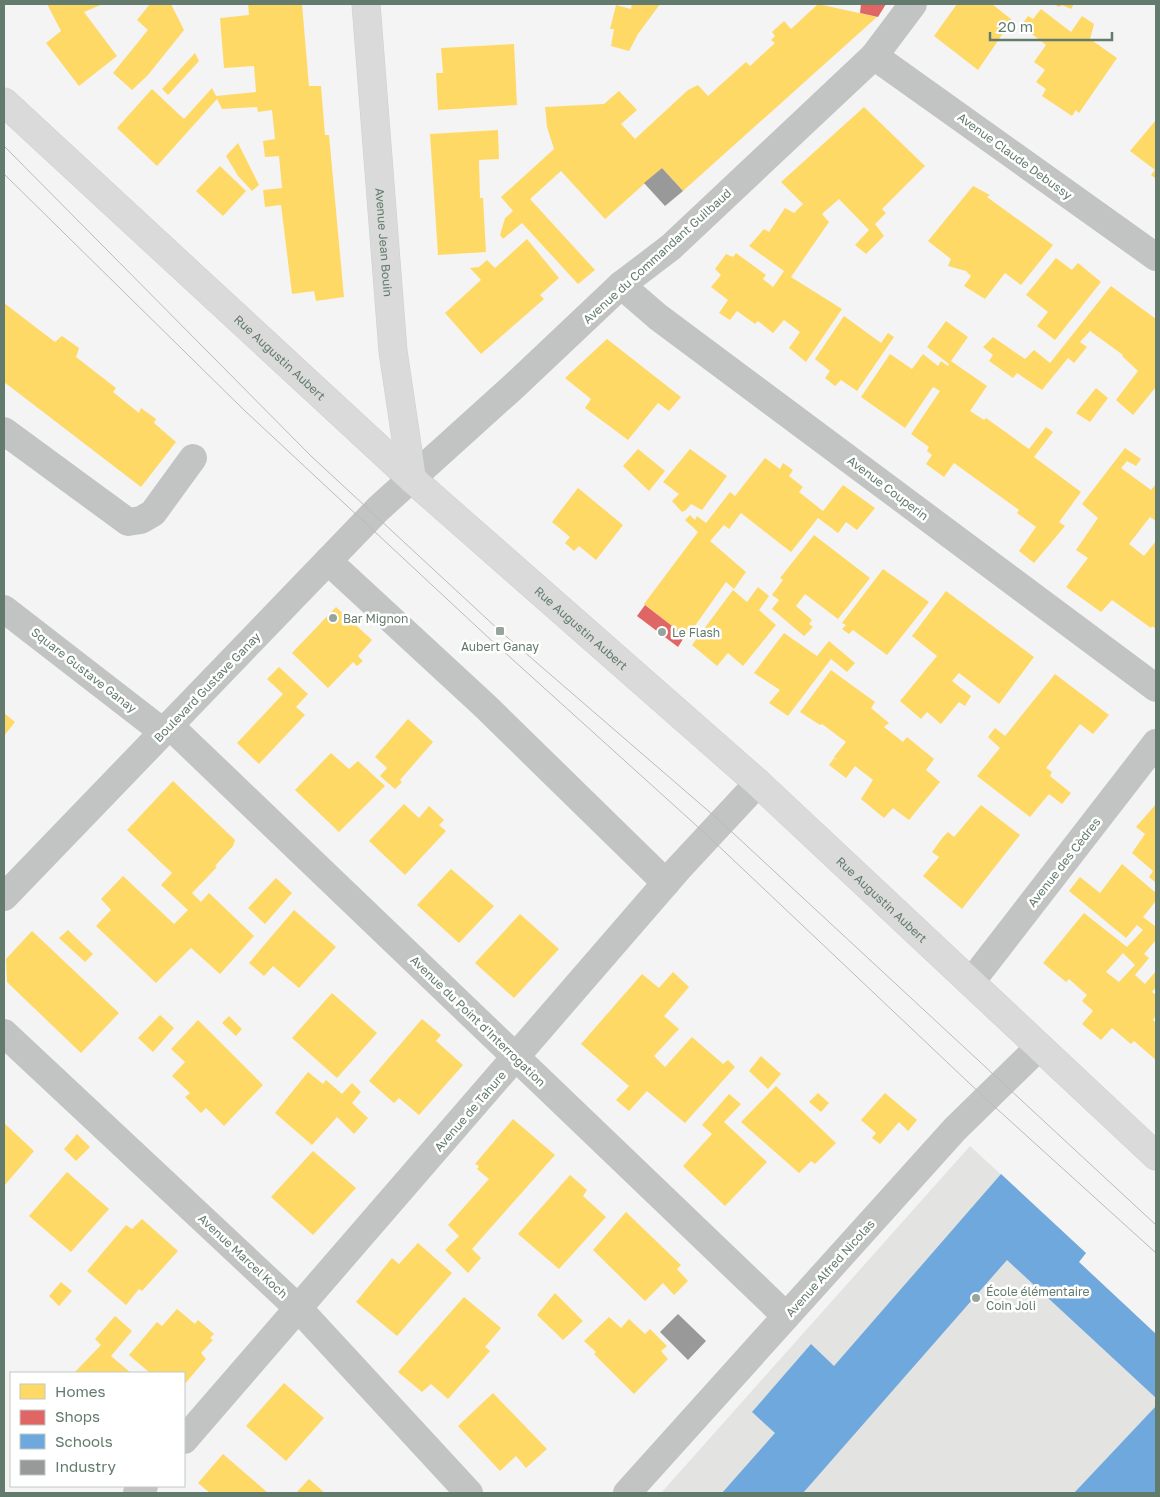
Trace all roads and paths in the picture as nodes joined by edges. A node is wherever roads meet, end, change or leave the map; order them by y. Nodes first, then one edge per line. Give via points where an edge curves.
1 (366, 4) edge
2 (913, 4) edge
3 (874, 56) junction
4 (4, 102) edge
5 (1156, 257) edge
6 (621, 285) junction
7 (4, 431) edge
8 (193, 458) dead end
9 (412, 479) junction
10 (328, 561) junction
11 (4, 608) edge
12 (1156, 688) edge
13 (166, 729) junction
14 (1156, 742) edge
15 (758, 783) junction
16 (666, 883) junction
17 (4, 897) edge
18 (971, 982) junction
19 (4, 1033) edge
20 (1038, 1047) junction
21 (515, 1058) junction
22 (1156, 1156) edge
23 (299, 1309) junction
24 (786, 1316) junction
25 (185, 1439) edge
26 (470, 1493) edge
27 (627, 1493) edge

1 - 9 main road, Avenue Jean Bouin via 393,350
2 - 3 street, Avenue du Commandant Guilbaud
3 - 5 street, Avenue Claude Debussy
3 - 6 street, Avenue du Commandant Guilbaud via 671,247
4 - 9 main road, Rue Augustin Aubert
6 - 9 street, Avenue du Commandant Guilbaud
6 - 12 street, Avenue Couperin
7 - 8 street via 128,522 154,513
9 - 10 street, Boulevard Gustave Ganay
9 - 15 main road, Rue Augustin Aubert
10 - 13 street, Boulevard Gustave Ganay
10 - 16 street via 485,706
11 - 13 street, Square Gustave Ganay
13 - 17 street, Boulevard Gustave Ganay
13 - 21 street, Avenue du Point d'Interrogation
14 - 18 street, Avenue des Cèdres
15 - 16 street, Avenue de Tahure
15 - 18 main road, Rue Augustin Aubert
16 - 21 street, Avenue de Tahure
18 - 20 main road, Rue Augustin Aubert
19 - 23 street, Avenue Marcel Koch
20 - 22 main road, Rue Augustin Aubert
20 - 24 street, Avenue Alfred Nicolas via 955,1130
21 - 23 street, Avenue de Tahure
21 - 24 street, Avenue du Point d'Interrogation
23 - 25 street, Avenue de Tahure
23 - 26 street, Avenue Marcel Koch
24 - 27 street, Avenue Alfred Nicolas

